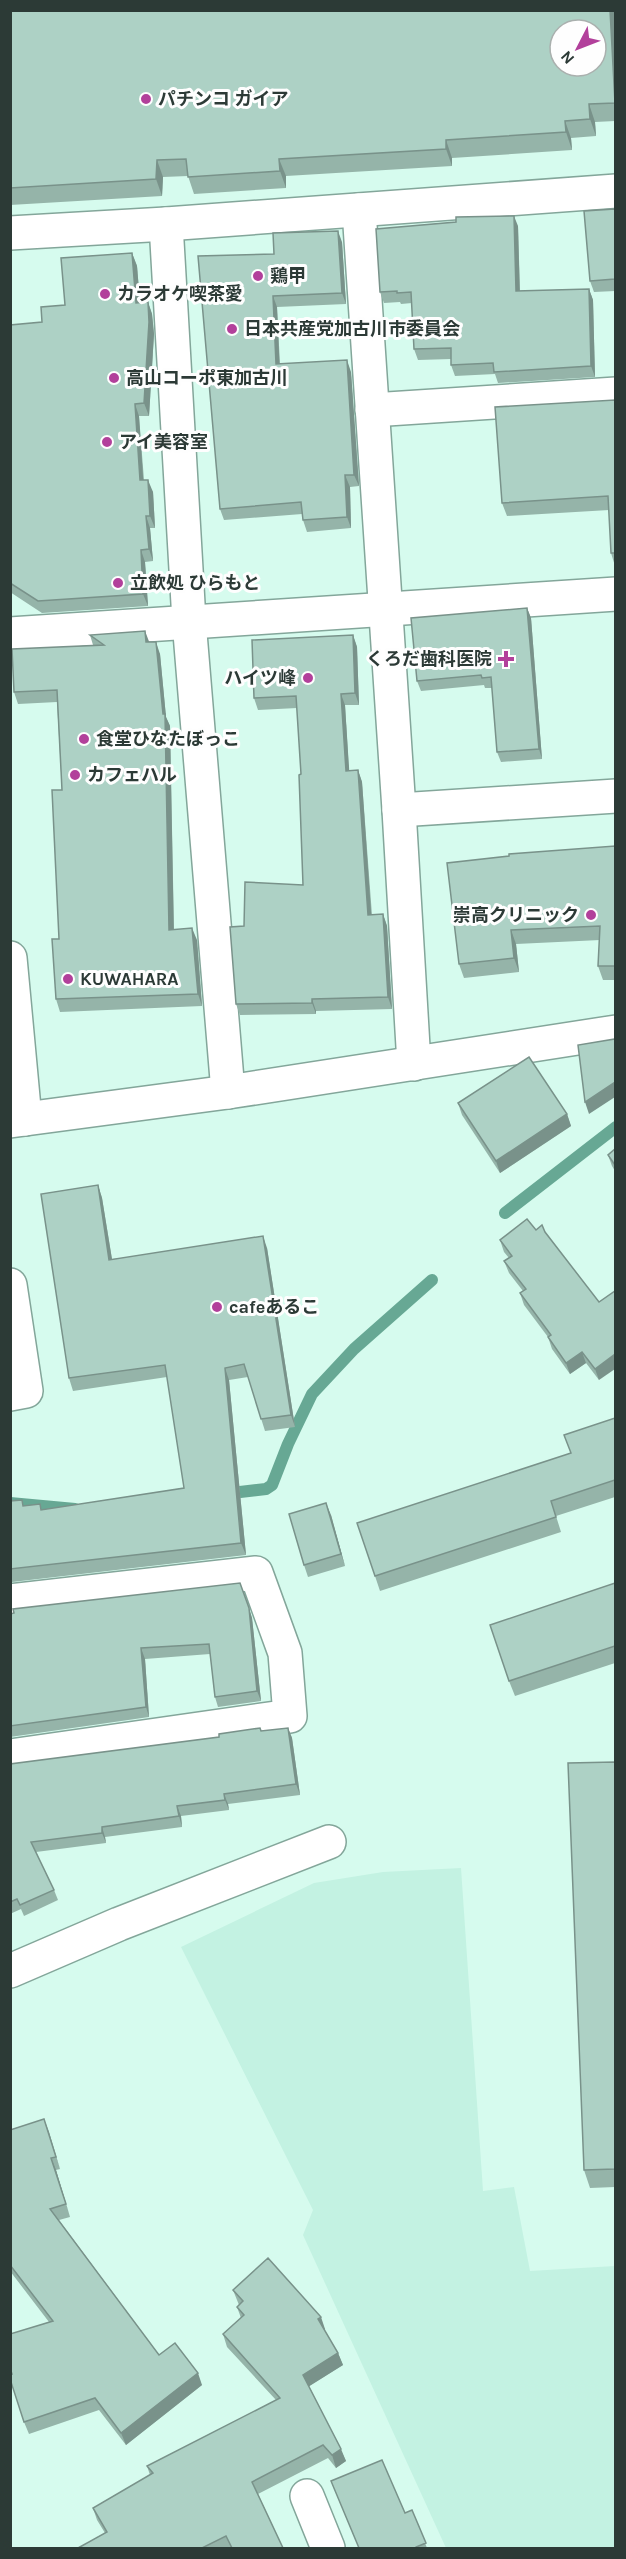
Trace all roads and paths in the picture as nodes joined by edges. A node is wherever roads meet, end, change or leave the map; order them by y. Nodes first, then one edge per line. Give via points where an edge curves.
1 (615, 190) edge
2 (359, 210) junction
3 (166, 224) junction
4 (10, 232) edge
5 (615, 394) edge
6 (372, 410) junction
7 (615, 594) edge
8 (385, 609) junction
9 (189, 621) junction
10 (10, 634) edge
11 (615, 796) edge
12 (399, 810) junction
13 (10, 958) edge
14 (615, 1032) edge
15 (414, 1064) junction
16 (228, 1092) junction
17 (18, 1120) edge
18 (10, 1285) edge
19 (10, 1394) edge
20 (10, 1601) edge
21 (10, 1756) edge
22 (329, 1842) dead end
23 (10, 1971) edge
24 (307, 2496) dead end
25 (328, 2548) edge

1 - 2 street
2 - 3 street
2 - 6 street
3 - 4 street
3 - 9 street
5 - 6 street
6 - 8 street
7 - 8 street
8 - 9 street
8 - 12 street
9 - 10 street
9 - 16 street
11 - 12 street
12 - 15 street
13 - 17 street
14 - 15 street
15 - 16 street
16 - 17 street
18 - 19 street via 26,1391
20 - 21 street via 256,1573 285,1653 290,1716
22 - 23 street
24 - 25 street

